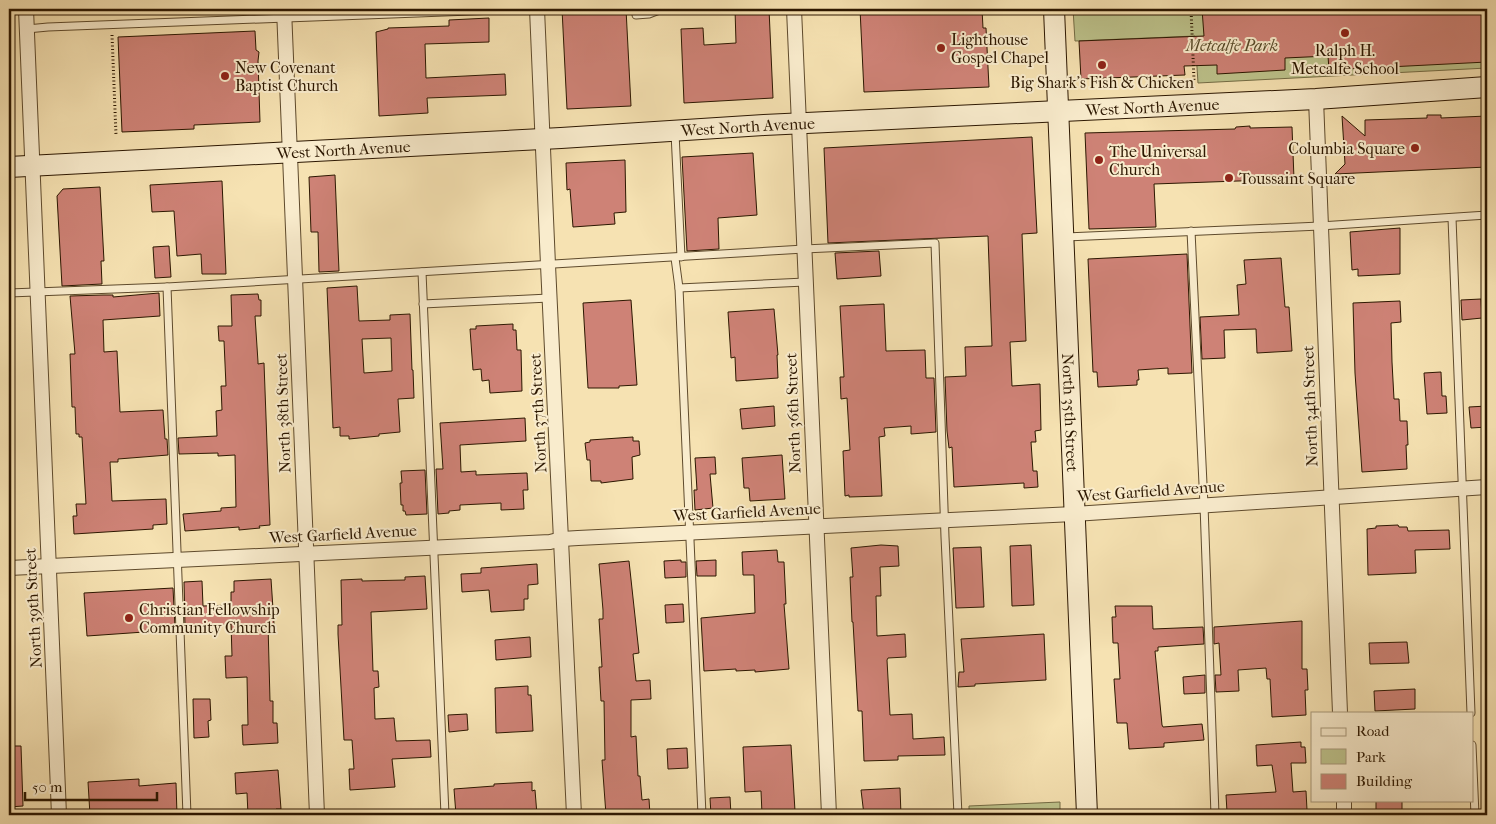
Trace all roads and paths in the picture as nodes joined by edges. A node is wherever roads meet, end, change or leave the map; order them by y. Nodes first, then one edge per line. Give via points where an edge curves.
1 (26, 9) edge
2 (522, 9) edge
3 (537, 9) edge
4 (662, 9) edge
5 (794, 9) edge
6 (1054, 9) edge
7 (1191, 9) edge
8 (411, 11) edge
9 (284, 14) edge
10 (636, 15) dead end
11 (27, 29) junction
12 (112, 31) dead end
13 (1194, 80) dead end
14 (1487, 87) edge
15 (1316, 98) junction
16 (1058, 111) junction
17 (799, 124) junction
18 (675, 131) junction
19 (116, 135) dead end
20 (543, 139) junction
21 (289, 153) junction
22 (32, 165) junction
23 (9, 167) edge
24 (1487, 216) edge
25 (1452, 218) junction
26 (1320, 226) junction
27 (1191, 231) junction
28 (1063, 237) junction
29 (804, 249) junction
30 (678, 257) junction
31 (548, 265) junction
32 (422, 272) junction
33 (295, 279) junction
34 (805, 282) junction
35 (167, 287) junction
36 (678, 288) junction
37 (37, 292) junction
38 (9, 293) edge
39 (549, 298) junction
40 (423, 304) junction
41 (1487, 487) edge
42 (1462, 488) junction
43 (1332, 497) junction
44 (1204, 505) junction
45 (1074, 514) junction
46 (945, 520) junction
47 (816, 526) junction
48 (690, 532) junction
49 (562, 539) junction
50 (434, 547) junction
51 (307, 554) junction
52 (176, 560) junction
53 (48, 566) junction
54 (9, 568) edge
55 (1340, 712) edge
56 (1471, 712) edge
57 (1474, 792) edge
58 (1344, 802) edge
59 (59, 815) edge
60 (187, 815) edge
61 (317, 815) edge
62 (445, 815) edge
63 (574, 815) edge
64 (702, 815) edge
65 (829, 815) edge
66 (958, 815) edge
67 (1087, 815) edge
68 (1215, 815) edge
69 (1344, 815) edge
70 (1475, 815) edge

1 - 11 street, North 39th Street
2 - 8 lane
3 - 20 street, North 37th Street
4 - 10 lane
5 - 17 street, North 36th Street
6 - 16 main road, North 35th Street
7 - 13 path
8 - 9 lane
9 - 11 lane
9 - 21 street, North 38th Street
11 - 22 street, North 39th Street
12 - 19 path
14 - 15 main road, West North Avenue
15 - 16 main road, West North Avenue
15 - 26 street, North 34th Street
16 - 17 main road, West North Avenue
16 - 28 main road, North 35th Street
17 - 18 main road, West North Avenue
17 - 29 street, North 36th Street
18 - 20 main road, West North Avenue
18 - 30 lane
20 - 21 main road, West North Avenue
20 - 31 street, North 37th Street
21 - 22 main road, West North Avenue
21 - 33 street, North 38th Street
22 - 23 main road, West North Avenue
22 - 37 street, North 39th Street
24 - 25 lane
25 - 26 lane
25 - 42 lane
26 - 27 lane
26 - 43 street, North 34th Street
27 - 28 lane
27 - 44 lane
28 - 45 main road, North 35th Street
29 - 30 lane
29 - 34 street, North 36th Street
29 - 46 lane via 935,243
30 - 31 lane
30 - 36 lane
31 - 32 lane
31 - 39 street, North 37th Street
32 - 33 lane
32 - 40 lane
33 - 35 lane
33 - 51 street, North 38th Street
34 - 36 lane
34 - 47 street, North 36th Street
35 - 37 lane
35 - 52 lane
36 - 48 lane
37 - 38 lane
37 - 53 street, North 39th Street
39 - 40 lane
39 - 49 street, North 37th Street
40 - 50 lane
41 - 42 street, West Garfield Avenue
42 - 43 street, West Garfield Avenue
42 - 56 lane
43 - 44 street, West Garfield Avenue
43 - 55 street, North 34th Street
44 - 45 street, West Garfield Avenue
44 - 68 lane
45 - 46 street, West Garfield Avenue
45 - 67 main road, North 35th Street
46 - 47 street, West Garfield Avenue
46 - 66 lane
47 - 48 street, West Garfield Avenue
47 - 65 street, North 36th Street
48 - 49 street, West Garfield Avenue
48 - 64 lane
49 - 50 street, West Garfield Avenue
49 - 63 street, North 37th Street
50 - 51 street, West Garfield Avenue
50 - 62 lane
51 - 52 street, West Garfield Avenue
51 - 61 street, North 38th Street
52 - 53 street, West Garfield Avenue
52 - 60 lane
53 - 54 street, West Garfield Avenue
53 - 59 street, North 39th Street
57 - 70 lane
58 - 69 street

